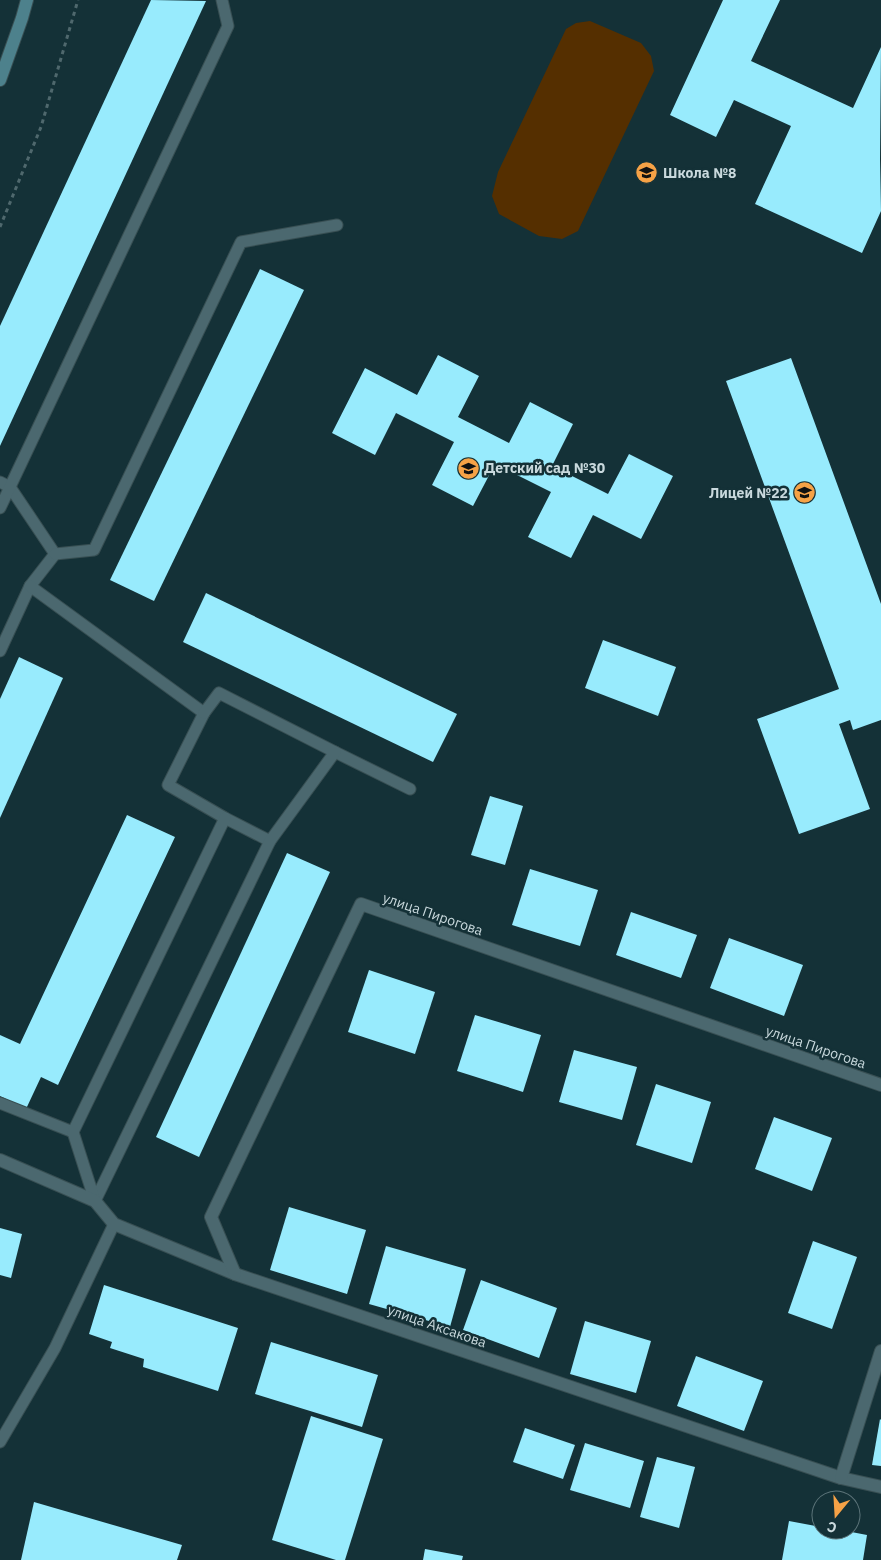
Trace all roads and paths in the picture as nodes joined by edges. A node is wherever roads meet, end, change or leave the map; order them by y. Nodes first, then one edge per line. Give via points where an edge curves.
1 (26, 0) edge
2 (78, 0) edge
3 (222, 0) edge
4 (0, 80) edge
5 (337, 225) dead end
6 (0, 226) edge
7 (5, 485) edge
8 (0, 508) edge
9 (54, 554) junction
10 (30, 586) junction
11 (0, 651) edge
12 (204, 713) junction
13 (335, 752) junction
14 (410, 789) dead end
15 (225, 818) junction
16 (270, 841) junction
17 (881, 1085) edge
18 (0, 1103) edge
19 (73, 1132) junction
20 (0, 1160) edge
21 (95, 1201) junction
22 (114, 1224) junction
23 (235, 1274) junction
24 (881, 1351) edge
25 (0, 1442) edge
26 (842, 1478) junction
27 (881, 1487) edge

1 - 4 street
2 - 6 path via 41,127
3 - 7 lane via 228,26
5 - 9 lane via 241,242 94,550
7 - 8 lane
7 - 9 lane
9 - 10 lane
10 - 11 lane
10 - 12 lane
12 - 13 lane via 220,692
12 - 15 lane via 168,785
13 - 14 lane
13 - 16 lane
15 - 16 lane
15 - 19 lane
16 - 21 lane
17 - 23 street, улица Пирогова via 361,904 212,1216
18 - 19 lane
19 - 21 lane
20 - 21 street, улица Аксакова
21 - 22 street, улица Аксакова
22 - 23 street, улица Аксакова
22 - 25 lane via 55,1348
23 - 26 street, улица Аксакова
24 - 26 street
26 - 27 street, улица Аксакова

